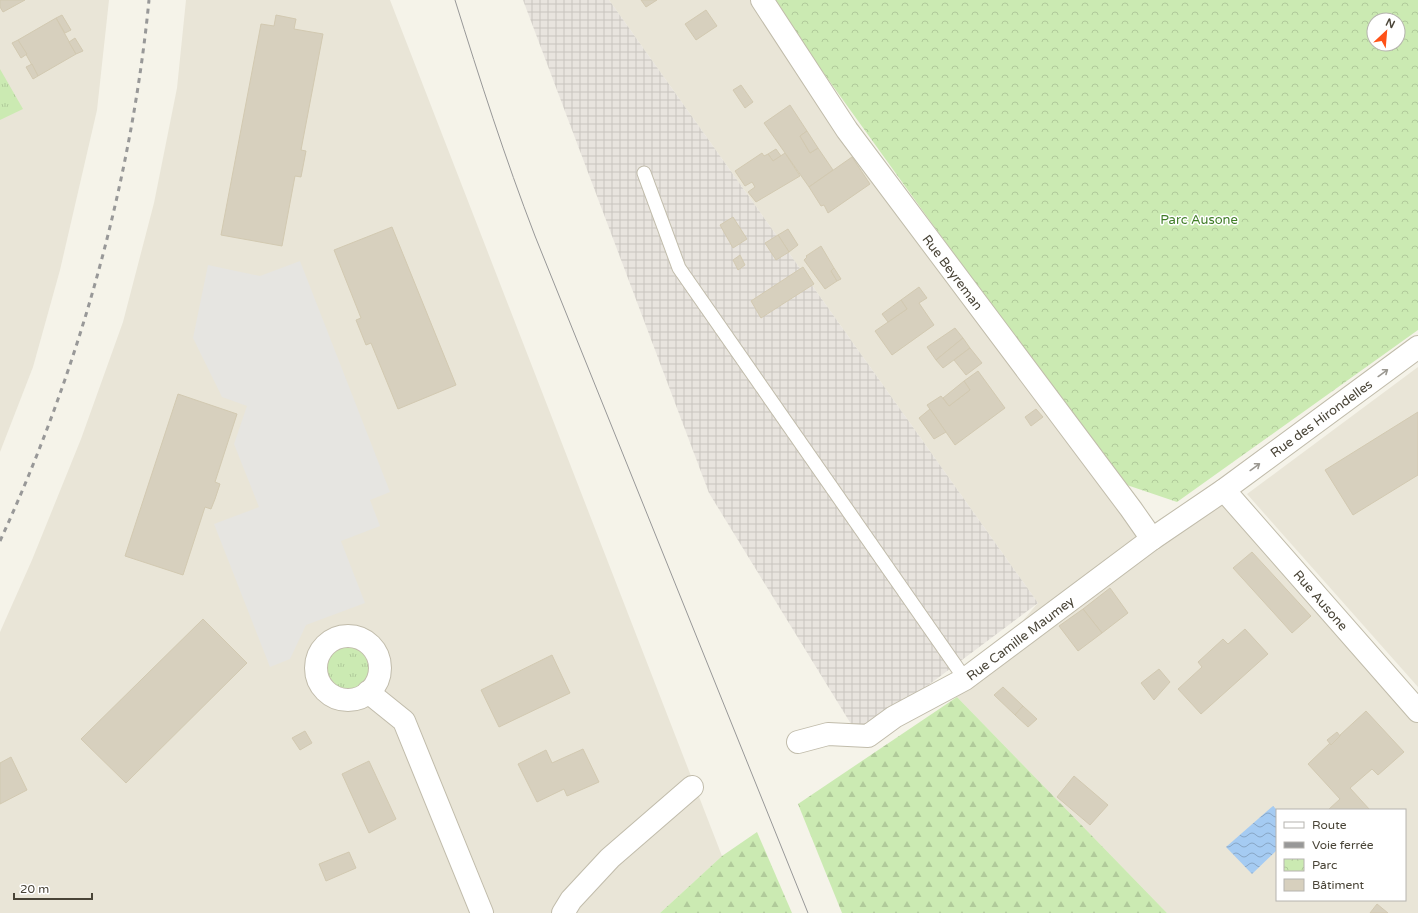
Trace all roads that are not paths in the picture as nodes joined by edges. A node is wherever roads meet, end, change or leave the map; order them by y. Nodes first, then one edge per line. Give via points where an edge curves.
1 (762, 0) edge
2 (644, 173) dead end
3 (1418, 347) edge
4 (1224, 490) junction
5 (1152, 539) junction
6 (965, 679) junction
7 (368, 692) dead end
8 (1418, 710) edge
9 (798, 742) dead end
10 (692, 787) dead end
11 (482, 913) edge
12 (563, 913) edge

1 - 5 street, Rue Beyreman via 847,130
2 - 6 lane via 679,268
4 -> 3 street, Rue des Hirondelles
4 - 5 street, Rue Camille Maumey
4 - 8 street, Rue Ausone
5 - 6 street, Rue Camille Maumey
6 - 9 street, Rue Camille Maumey via 894,717 868,736 828,734
7 - 11 street via 404,721
10 - 12 street via 610,858 571,900

